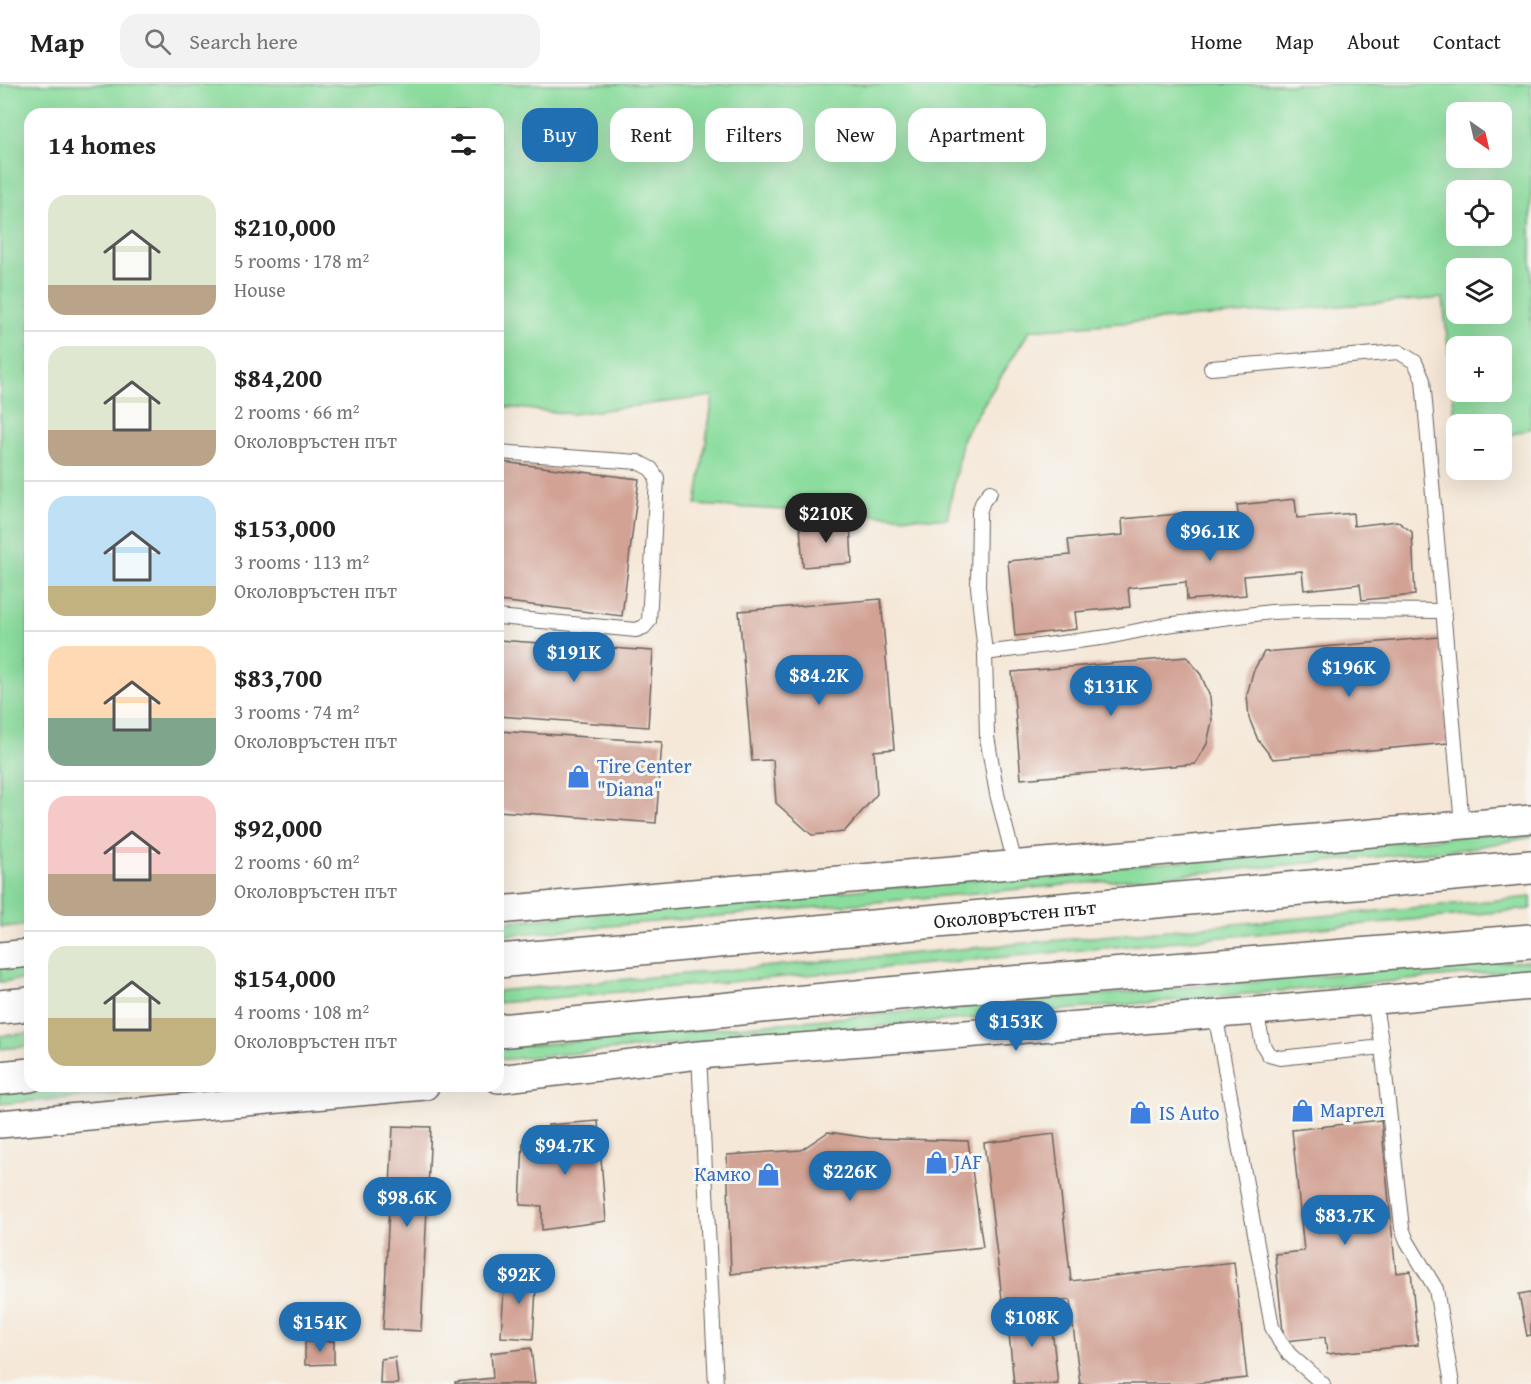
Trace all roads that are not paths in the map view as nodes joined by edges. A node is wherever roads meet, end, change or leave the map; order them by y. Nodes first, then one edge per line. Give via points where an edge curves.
1 (1210, 368) dead end
2 (504, 452) edge
3 (990, 492) dead end
4 (1444, 611) junction
5 (504, 618) edge
6 (985, 652) junction
7 (1531, 819) edge
8 (1462, 825) junction
9 (1015, 864) junction
10 (1531, 867) edge
11 (504, 909) edge
12 (1531, 941) edge
13 (24, 954) edge
14 (0, 956) edge
15 (504, 960) edge
16 (1531, 986) edge
17 (1374, 1000) junction
18 (24, 1005) edge
19 (0, 1007) edge
20 (1256, 1011) junction
21 (1215, 1013) junction
22 (504, 1030) edge
23 (1382, 1047) junction
24 (699, 1055) junction
25 (24, 1076) edge
26 (0, 1078) edge
27 (504, 1078) edge
28 (358, 1092) edge
29 (0, 1124) edge
30 (716, 1384) edge
31 (1323, 1384) edge
32 (1452, 1384) edge

1 - 4 lane via 1399,352 1414,362 1423,380
2 - 5 lane via 638,462 651,469 657,478 650,621 644,627 636,630
3 - 6 lane via 979,512 978,587
4 - 6 lane via 1271,612
4 - 8 lane
6 - 9 lane via 987,737
7 - 8 street
8 - 9 street
9 - 11 street
10 - 15 highway, Околовръстен път
12 - 22 highway via 962,987
13 - 14 street
16 - 17 street
17 - 20 street
17 - 23 lane
18 - 19 highway
20 - 21 street
20 - 23 lane via 1269,1055 1280,1058
21 - 24 street
21 - 31 lane via 1272,1327 1290,1355
23 - 32 lane via 1402,1228 1436,1289
24 - 27 street
24 - 30 lane
25 - 26 highway
28 - 29 street

